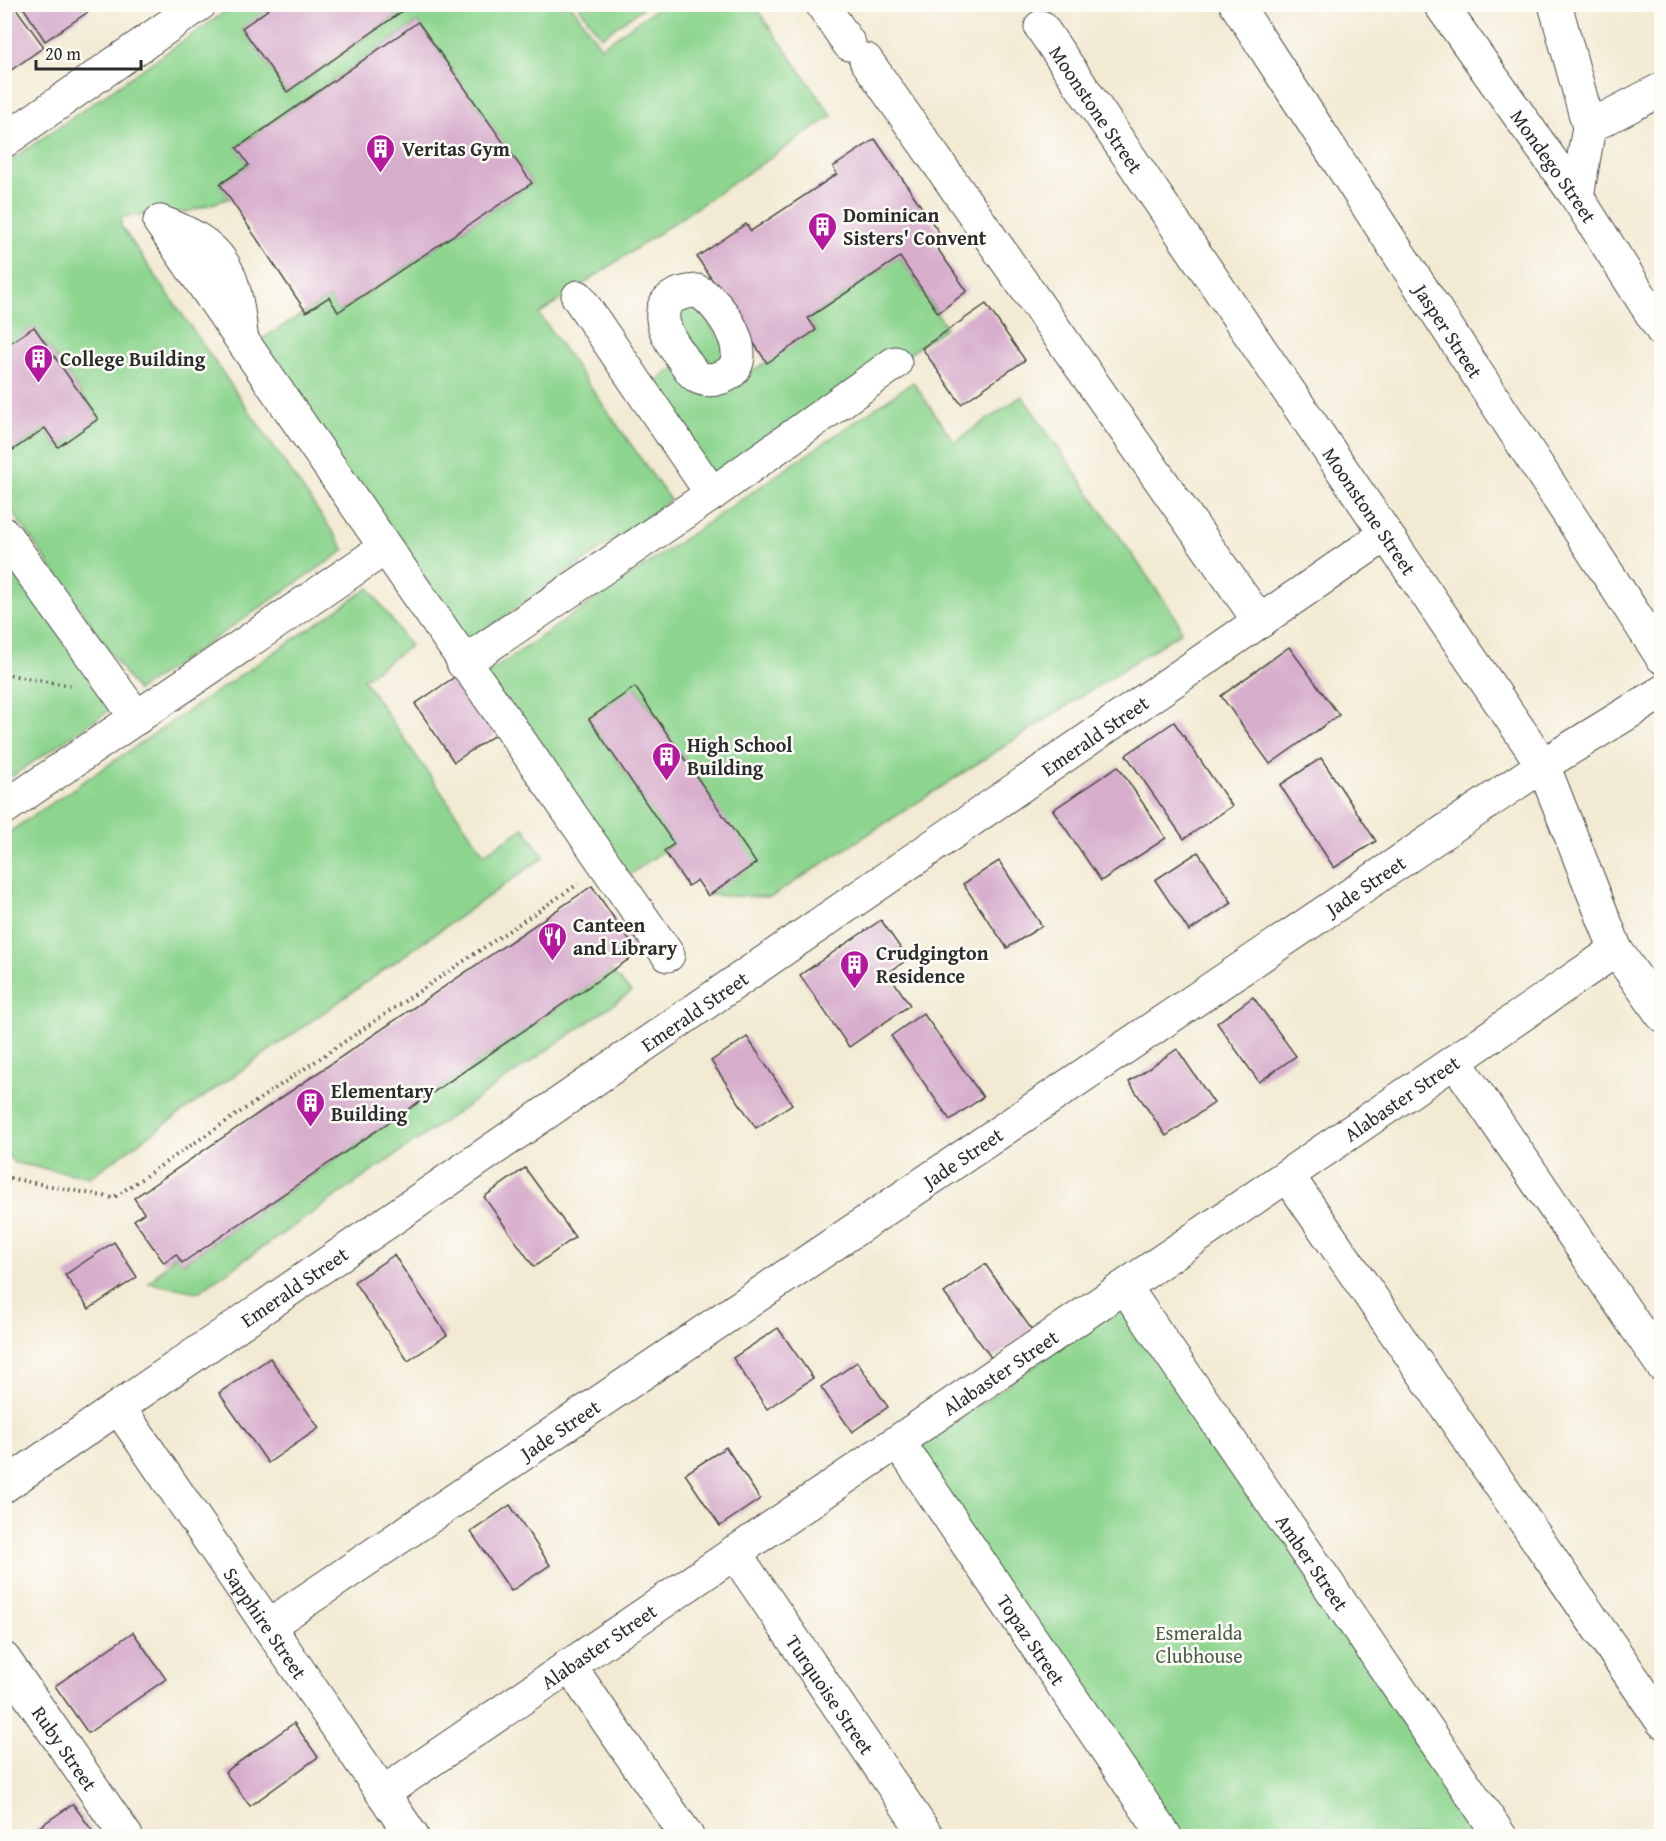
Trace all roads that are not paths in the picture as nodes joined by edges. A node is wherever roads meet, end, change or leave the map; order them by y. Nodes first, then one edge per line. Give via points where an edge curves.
1 (200, 4) edge
2 (822, 4) edge
3 (1236, 4) edge
4 (1440, 4) edge
5 (1555, 4) edge
6 (1041, 27) dead end
7 (1662, 89) edge
8 (1589, 127) junction
9 (4, 141) edge
10 (1577, 197) junction
11 (160, 222) dead end
12 (578, 297) dead end
13 (1662, 330) edge
14 (677, 351) dead end
15 (895, 363) dead end
16 (639, 384) junction
17 (712, 494) junction
18 (4, 534) edge
19 (1385, 535) junction
20 (384, 548) junction
21 (1260, 622) junction
22 (1662, 657) edge
23 (463, 663) junction
24 (1662, 692) edge
25 (128, 706) junction
26 (1543, 765) junction
27 (4, 808) edge
28 (1616, 950) junction
29 (668, 956) dead end
30 (1662, 1015) edge
31 (1455, 1061) junction
32 (1288, 1176) junction
33 (1125, 1287) junction
34 (1662, 1365) edge
35 (119, 1408) junction
36 (899, 1443) junction
37 (4, 1486) edge
38 (734, 1552) junction
39 (268, 1626) junction
40 (4, 1659) edge
41 (569, 1665) junction
42 (1662, 1721) edge
43 (383, 1793) junction
44 (126, 1836) edge
45 (412, 1836) edge
46 (687, 1836) edge
47 (927, 1836) edge
48 (1166, 1836) edge
49 (1500, 1836) edge

1 - 9 street
2 - 21 street
3 - 22 street, Jasper Street
4 - 10 street, Mondego Street
5 - 8 street
6 - 19 street, Moonstone Street
7 - 8 street
8 - 10 street
10 - 13 street, Mondego Street
11 - 20 street
12 - 16 street
14 - 16 street
15 - 17 street
16 - 17 street
17 - 23 street
18 - 25 street
19 - 21 street, Emerald Street
19 - 26 street, Moonstone Street
20 - 23 street
20 - 25 street
21 - 35 street, Emerald Street
23 - 29 street
24 - 26 street, Jade Street
25 - 27 street
26 - 28 street, Moonstone Street
26 - 39 street, Jade Street
28 - 30 street, Moonstone Street
28 - 31 street, Alabaster Street
31 - 32 street, Alabaster Street
31 - 34 street
32 - 33 street, Alabaster Street
32 - 42 street
33 - 36 street, Alabaster Street
33 - 49 street, Amber Street
35 - 37 street, Emerald Street
35 - 39 street, Sapphire Street
36 - 38 street, Alabaster Street
36 - 48 street, Topaz Street
38 - 41 street, Alabaster Street
38 - 47 street, Turquoise Street
39 - 43 street, Sapphire Street
40 - 44 street, Ruby Street
41 - 43 street, Alabaster Street
41 - 46 street
43 - 45 street, Sapphire Street

